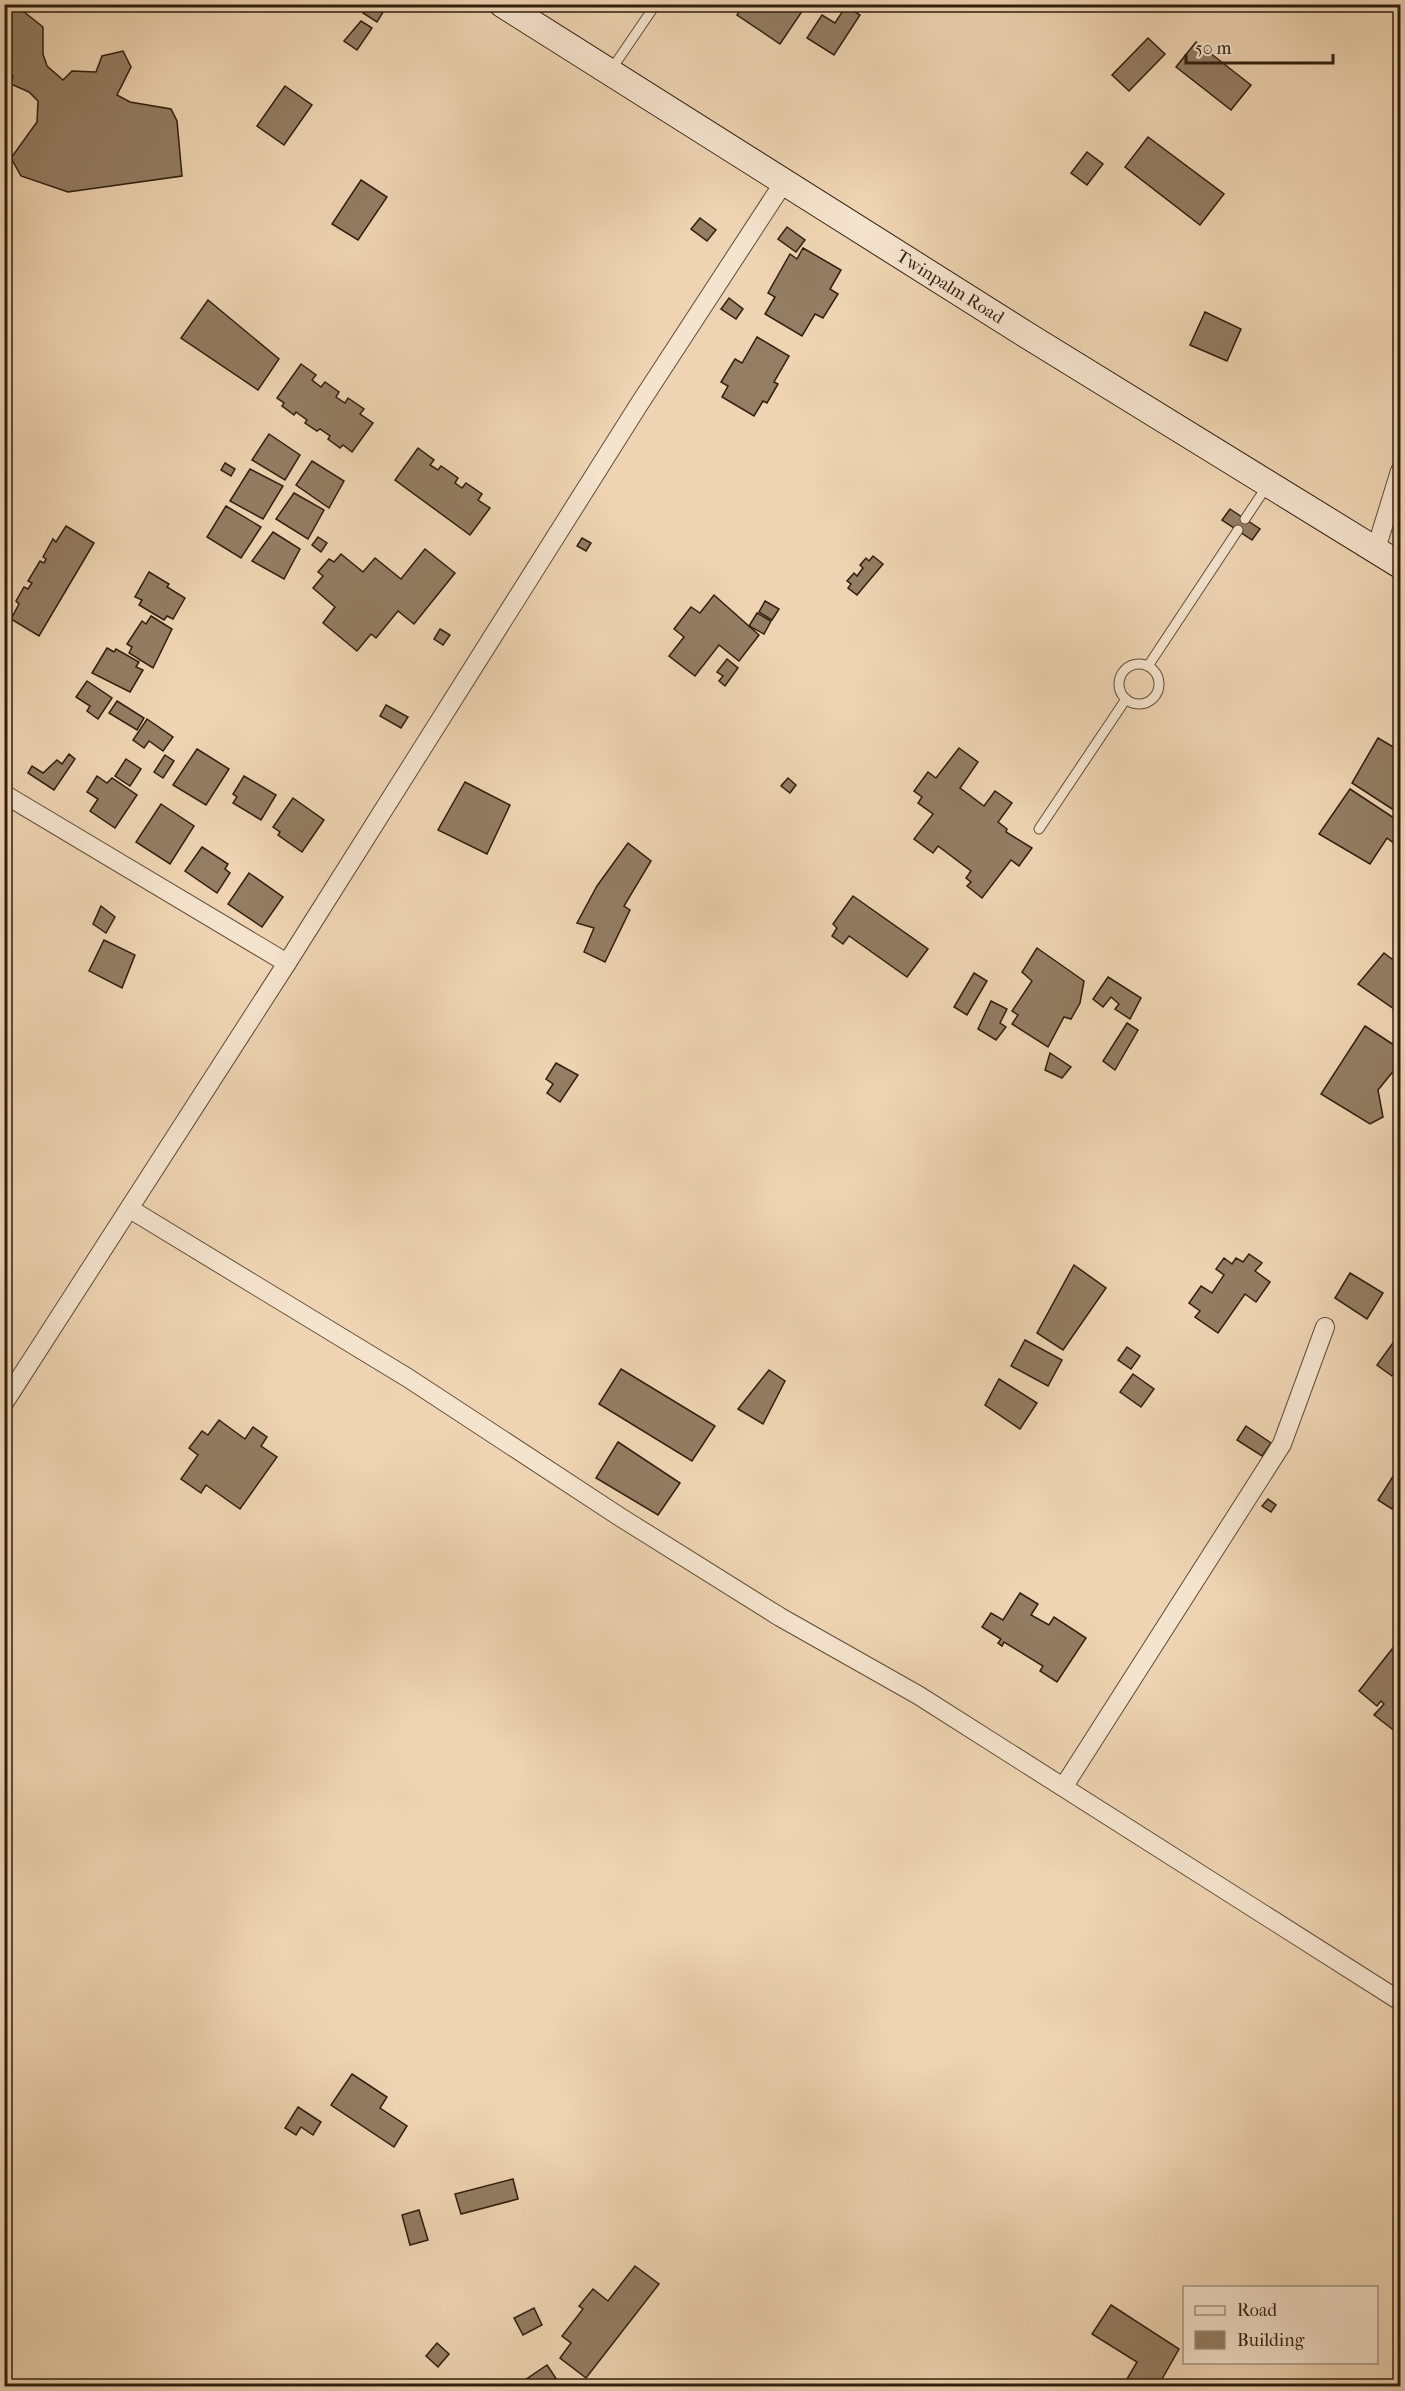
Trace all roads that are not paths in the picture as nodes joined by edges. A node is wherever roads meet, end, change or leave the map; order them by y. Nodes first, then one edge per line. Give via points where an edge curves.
1 (502, 4) edge
2 (656, 4) edge
3 (610, 72) junction
4 (784, 182) junction
5 (1401, 471) edge
6 (1269, 484) junction
7 (1245, 519) dead end
8 (1238, 530) dead end
9 (1376, 549) junction
10 (1401, 565) edge
11 (1148, 666) junction
12 (1126, 699) junction
13 (4, 794) edge
14 (1039, 829) dead end
15 (286, 963) junction
16 (130, 1209) junction
17 (1325, 1327) dead end
18 (4, 1403) edge
19 (1064, 1786) junction
20 (1401, 2001) edge

1 - 3 main road, Twinpalm Road
2 - 3 lane
3 - 4 main road, Twinpalm Road
4 - 6 main road, Twinpalm Road
4 - 15 street
5 - 9 street
6 - 7 lane
6 - 9 main road, Twinpalm Road
8 - 11 lane
9 - 10 main road, Twinpalm Road
11 - 12 lane via 1133,665 1121,674 1120,690
11 - 12 lane via 1159,683 1154,697 1139,704
12 - 14 lane
13 - 15 street
15 - 16 street
16 - 18 street
16 - 19 street via 388,1365 770,1611 918,1695
17 - 19 street via 1282,1444
19 - 20 street

